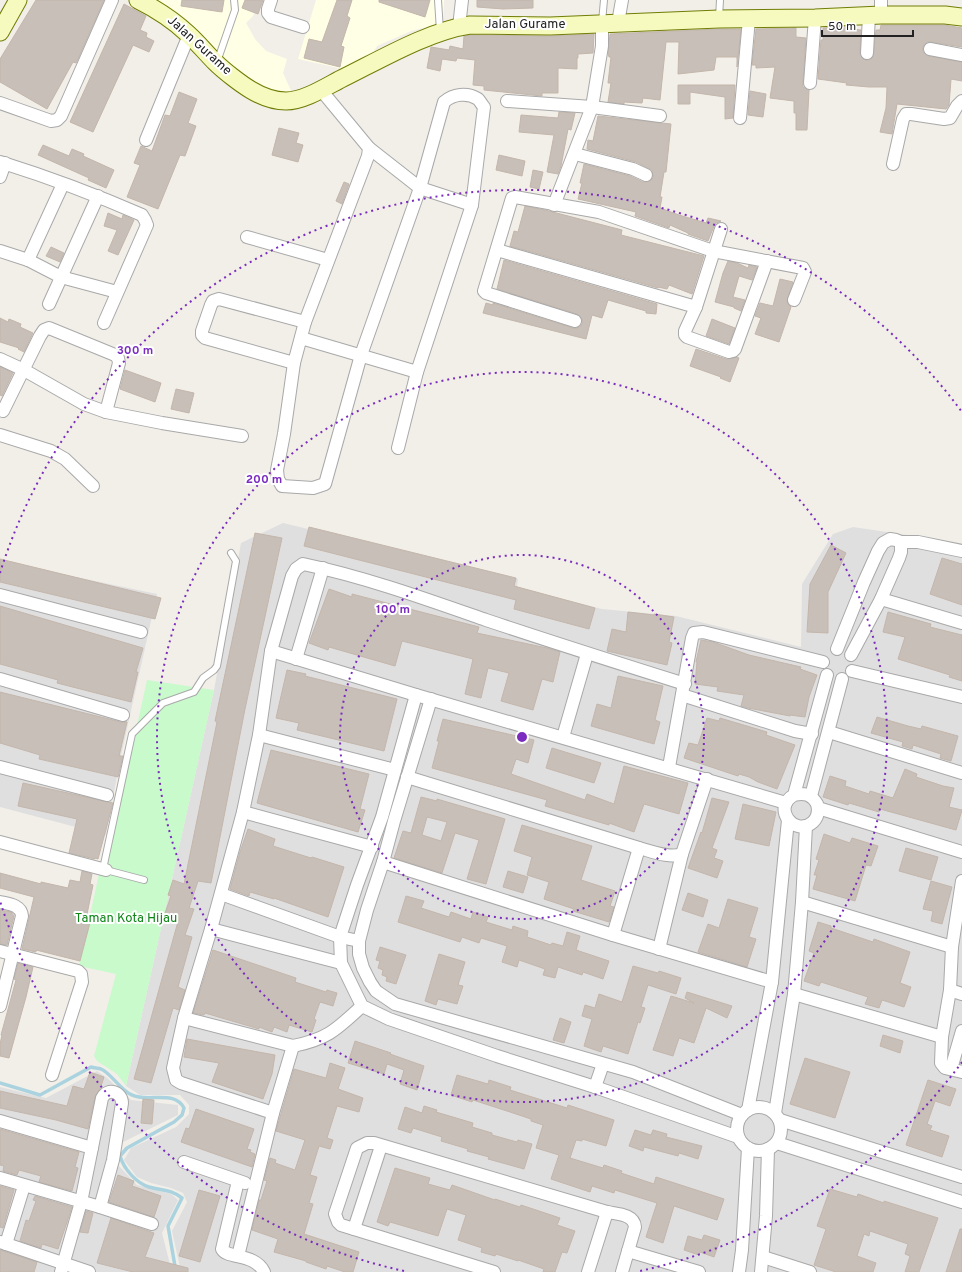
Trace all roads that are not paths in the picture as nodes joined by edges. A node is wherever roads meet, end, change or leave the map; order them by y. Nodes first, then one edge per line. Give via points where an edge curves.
1 (18, 0) edge
2 (112, 0) edge
3 (138, 0) edge
4 (234, 0) edge
5 (271, 0) edge
6 (438, 0) edge
7 (462, 0) edge
8 (604, 0) edge
9 (622, 0) edge
10 (720, 0) edge
11 (877, 10) edge
12 (962, 17) edge
13 (815, 18) junction
14 (719, 19) junction
15 (749, 19) junction
16 (610, 23) junction
17 (303, 27) dead end
18 (459, 27) junction
19 (0, 32) edge
20 (440, 33) junction
21 (189, 35) junction
22 (930, 49) dead end
23 (867, 53) dead end
24 (962, 56) edge
25 (217, 64) junction
26 (810, 82) dead end
27 (321, 90) junction
28 (507, 101) dead end
29 (962, 101) edge
30 (0, 103) edge
31 (592, 107) junction
32 (660, 116) dead end
33 (740, 118) dead end
34 (146, 140) dead end
35 (369, 148) junction
36 (575, 154) junction
37 (3, 162) edge
38 (893, 164) dead end
39 (646, 175) dead end
40 (0, 177) edge
41 (64, 184) junction
42 (420, 188) junction
43 (98, 196) junction
44 (472, 205) junction
45 (554, 205) junction
46 (721, 229) dead end
47 (247, 237) dead end
48 (497, 250) junction
49 (0, 251) edge
50 (713, 251) junction
51 (28, 260) junction
52 (328, 260) junction
53 (766, 261) junction
54 (61, 277) junction
55 (117, 292) junction
56 (794, 300) dead end
57 (49, 304) dead end
58 (696, 307) junction
59 (574, 320) dead end
60 (305, 322) junction
61 (104, 323) dead end
62 (301, 338) junction
63 (361, 355) junction
64 (0, 359) edge
65 (294, 363) junction
66 (24, 370) junction
67 (417, 372) junction
68 (3, 412) dead end
69 (106, 412) junction
70 (0, 435) edge
71 (242, 436) dead end
72 (398, 448) dead end
73 (93, 486) dead end
74 (901, 542) junction
75 (962, 551) edge
76 (231, 554) dead end
77 (323, 568) junction
78 (0, 595) edge
79 (881, 599) junction
80 (962, 622) edge
81 (141, 632) dead end
82 (837, 649) junction
83 (271, 651) junction
84 (587, 654) junction
85 (851, 655) junction
86 (296, 659) junction
87 (823, 662) junction
88 (827, 675) junction
89 (847, 675) junction
90 (0, 679) edge
91 (684, 689) junction
92 (416, 695) junction
93 (962, 698) edge
94 (431, 699) junction
95 (123, 714) dead end
96 (829, 732) junction
97 (812, 734) junction
98 (259, 735) junction
99 (563, 737) junction
100 (0, 767) edge
101 (669, 767) junction
102 (395, 770) junction
103 (962, 773) edge
104 (407, 777) junction
105 (707, 778) junction
106 (107, 795) dead end
107 (811, 796) junction
108 (790, 799) junction
109 (818, 808) junction
110 (243, 812) junction
111 (388, 819) junction
112 (788, 820) junction
113 (806, 826) junction
114 (0, 842) edge
115 (372, 847) junction
116 (639, 848) junction
117 (962, 852) edge
118 (682, 854) junction
119 (383, 862) junction
120 (104, 870) junction
121 (144, 880) dead end
122 (962, 881) edge
123 (221, 894) junction
124 (0, 902) edge
125 (802, 902) junction
126 (959, 921) edge
127 (211, 929) junction
128 (613, 935) junction
129 (340, 937) junction
130 (359, 941) junction
131 (776, 942) junction
132 (798, 945) junction
133 (952, 947) junction
134 (659, 949) junction
135 (0, 951) edge
136 (14, 954) junction
137 (341, 963) junction
138 (772, 982) junction
139 (950, 990) junction
140 (794, 994) junction
141 (962, 994) edge
142 (395, 1004) junction
143 (0, 1006) edge
144 (362, 1006) junction
145 (184, 1018) junction
146 (389, 1019) junction
147 (962, 1031) edge
148 (942, 1037) junction
149 (293, 1046) junction
150 (603, 1064) junction
151 (956, 1071) edge
152 (52, 1075) dead end
153 (595, 1087) junction
154 (745, 1112) junction
155 (273, 1114) junction
156 (778, 1117) junction
157 (0, 1121) edge
158 (738, 1137) junction
159 (381, 1146) junction
160 (772, 1146) junction
161 (92, 1148) junction
162 (748, 1148) junction
163 (184, 1162) dead end
164 (962, 1177) edge
165 (0, 1178) edge
166 (238, 1181) junction
167 (256, 1185) junction
168 (24, 1186) junction
169 (81, 1202) junction
170 (962, 1202) edge
171 (100, 1207) junction
172 (607, 1212) junction
173 (152, 1224) dead end
174 (354, 1229) junction
175 (3, 1243) edge
176 (628, 1251) junction
177 (238, 1256) junction
178 (763, 1257) junction
179 (62, 1268) edge
180 (83, 1271) edge
181 (625, 1271) edge
182 (264, 1272) edge
183 (494, 1272) edge
184 (588, 1272) edge
185 (699, 1272) edge
186 (739, 1272) edge
187 (761, 1272) edge
188 (810, 1272) edge

1 - 19 street
2 - 30 street via 57,120 51,121
3 - 21 street, Jalan Gurame via 157,9
4 - 25 lane via 235,10
5 - 17 street via 268,14 271,17
6 - 20 lane
7 - 18 street
8 - 16 lane
9 - 16 street
10 - 14 lane
11 - 12 street, Jalan Gurame
11 - 13 street, Jalan Gurame
11 - 23 street
13 - 15 street, Jalan Gurame
13 - 26 street
14 - 15 street, Jalan Gurame
14 - 16 street, Jalan Gurame
15 - 33 street
16 - 18 street, Jalan Gurame
16 - 31 street via 602,46
18 - 20 street, Jalan Gurame
20 - 27 street, Jalan Gurame
21 - 25 street, Jalan Gurame
21 - 34 street
22 - 24 street
25 - 27 street, Jalan Gurame via 251,90 274,100 287,101
27 - 35 street
28 - 31 street
29 - 38 street via 956,106 950,118 906,114
31 - 32 street
31 - 36 street
35 - 42 street
35 - 52 street
36 - 39 street via 633,169
36 - 45 street
37 - 40 street
37 - 41 street
41 - 43 street
41 - 51 street
42 - 44 street
42 - 44 street via 444,102 450,96 464,95 478,99 484,107
42 - 63 street
43 - 54 street
43 - 55 street via 142,215 147,225
44 - 67 street
45 - 48 street via 512,198
45 - 50 street via 599,212
46 - 50 street
47 - 52 street
48 - 58 street
48 - 59 street via 484,288 486,293
49 - 51 street
50 - 53 street
50 - 58 street
51 - 54 street
52 - 60 street
53 - 56 street via 805,270
53 - 58 street via 733,351 729,352 685,335
54 - 55 street
54 - 57 street
55 - 61 street
60 - 62 street
60 - 65 street via 218,299 210,305 202,331 205,338
62 - 63 street
62 - 65 street
63 - 65 street via 325,484 314,488 282,486 278,479 277,470
63 - 67 street
64 - 66 street
66 - 68 street
66 - 69 street via 84,404
66 - 69 street via 40,336 49,328 116,355 119,362
67 - 72 street
69 - 71 street
70 - 73 street via 51,451 65,459
74 - 75 street via 918,542
74 - 79 street via 899,558
74 - 82 street via 890,540 878,551
76 - 120 lane via 236,561 216,666 203,678 194,692 163,703 132,734
77 - 83 street via 304,564 296,569
77 - 84 street via 435,602
77 - 86 street
78 - 81 street
79 - 80 street
79 - 85 street
82 - 85 street via 845,650
82 - 87 street via 826,654
83 - 86 street
83 - 98 street
84 - 91 street
84 - 99 street
85 - 89 street via 854,663
86 - 92 street
87 - 88 street
87 - 91 street via 699,632 694,633 692,638
88 - 89 street via 837,679
88 - 97 street
89 - 93 street
89 - 96 street
90 - 95 street
91 - 97 street via 795,731
91 - 101 street
92 - 94 street
92 - 102 street
94 - 99 street
94 - 104 street
96 - 103 street
96 - 107 street
97 - 108 street
98 - 102 street
98 - 110 street
99 - 101 street
100 - 106 street
101 - 105 street
102 - 111 street
104 - 111 street
104 - 116 street
105 - 108 street
105 - 118 street
107 - 108 street via 804,793
107 - 109 street
108 - 112 street via 785,811
109 - 113 street via 816,818
109 - 117 street
110 - 115 street
110 - 123 street
111 - 115 street
111 - 119 street
112 - 113 street via 795,825
112 - 131 street
113 - 125 street
114 - 120 street
115 - 129 street
116 - 118 street via 671,856
116 - 128 street
118 - 134 street
119 - 128 street
119 - 130 street
120 - 121 lane
122 - 126 street
123 - 127 street
123 - 129 street
124 - 136 street via 13,905 22,913
125 - 132 street
125 - 133 street
126 - 133 street
127 - 137 street
127 - 145 street
128 - 134 street
129 - 130 street
129 - 137 street
130 - 142 street via 359,954 370,982 376,991
131 - 132 street
131 - 138 street
132 - 140 street
133 - 139 street
134 - 138 street
135 - 136 street
136 - 143 street
136 - 152 street via 78,971 81,974 82,982
137 - 144 street
138 - 154 street
139 - 141 street
139 - 148 street
140 - 148 street
140 - 156 street
142 - 146 street
142 - 150 street
144 - 146 street
144 - 149 street via 324,1037
145 - 149 street
145 - 155 street via 173,1068 176,1080
146 - 153 street
147 - 151 street
148 - 151 street via 941,1064
149 - 155 street
150 - 153 street
150 - 154 street via 633,1072
153 - 158 street
154 - 156 street via 756,1107 764,1107
154 - 158 street via 737,1128
155 - 167 street
156 - 160 street via 781,1134
156 - 164 street
157 - 161 street
158 - 162 street
159 - 172 street
159 - 174 street
159 - 174 street via 367,1143 357,1148 335,1214 341,1225
160 - 162 street via 759,1151
160 - 170 street
160 - 178 street
161 - 169 street
161 - 171 street via 102,1098 108,1091 119,1094 122,1100 121,1116 113,1160
162 - 186 street
163 - 166 street
165 - 168 street
166 - 167 street
166 - 177 street via 221,1246 223,1252
167 - 177 street
168 - 169 street
168 - 175 street
169 - 171 street
169 - 179 street
171 - 173 street
172 - 176 street via 634,1220 635,1227
172 - 184 street
174 - 183 street
175 - 179 street
176 - 181 street
176 - 185 street
177 - 182 street via 250,1259 262,1267
178 - 187 street
178 - 188 street
179 - 180 street

